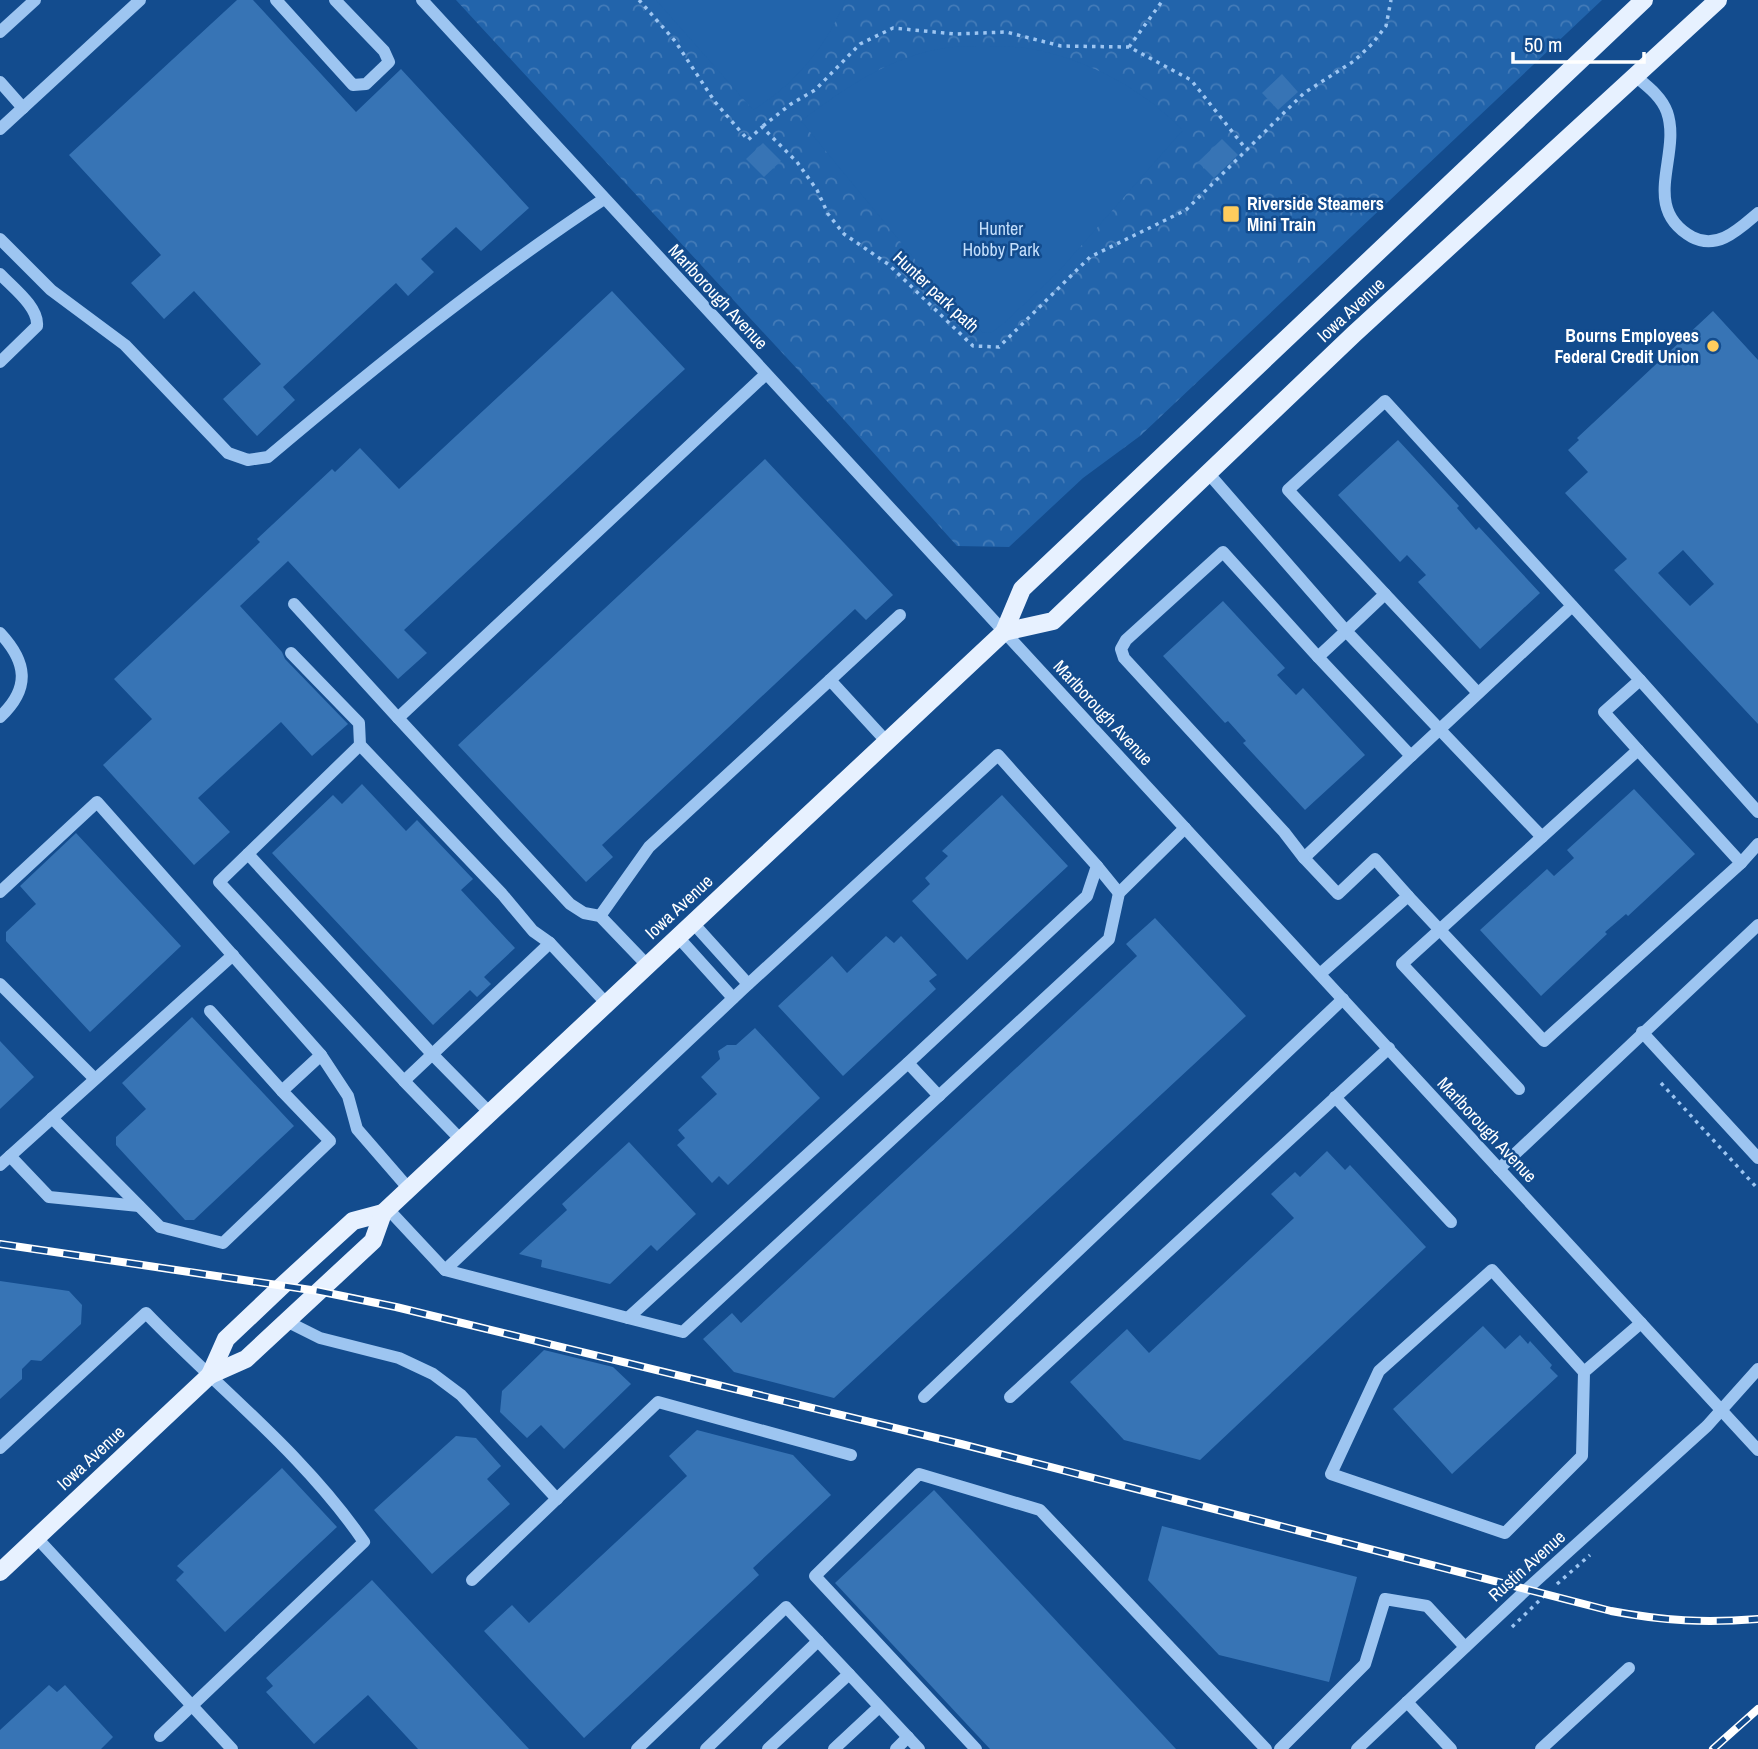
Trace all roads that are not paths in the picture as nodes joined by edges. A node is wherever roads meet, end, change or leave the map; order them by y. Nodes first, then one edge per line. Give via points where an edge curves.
1 (35, 0) edge
2 (140, 0) edge
3 (276, 0) edge
4 (335, 0) edge
5 (422, 0) edge
6 (1644, 0) edge
7 (1718, 0) edge
8 (0, 32) edge
9 (1635, 76) junction
10 (0, 82) edge
11 (23, 108) junction
12 (0, 129) edge
13 (604, 198) junction
14 (1758, 212) edge
15 (0, 239) edge
16 (0, 274) edge
17 (5, 288) edge
18 (0, 362) edge
19 (765, 374) junction
20 (1209, 474) junction
21 (1385, 594) junction
22 (293, 604) dead end
23 (1572, 606) junction
24 (900, 615) dead end
25 (1346, 631) junction
26 (1004, 632) junction
27 (0, 633) edge
28 (291, 653) dead end
29 (1318, 657) junction
30 (830, 680) junction
31 (1640, 680) junction
32 (1478, 693) junction
33 (0, 717) edge
34 (398, 718) junction
35 (1439, 729) junction
36 (887, 742) junction
37 (360, 745) junction
38 (1638, 750) junction
39 (1411, 757) junction
40 (1758, 811) edge
41 (1185, 828) junction
42 (1542, 837) junction
43 (1758, 844) edge
44 (248, 854) junction
45 (1304, 858) junction
46 (1741, 863) junction
47 (1097, 866) junction
48 (0, 892) edge
49 (1119, 893) junction
50 (1408, 896) junction
51 (600, 916) junction
52 (693, 923) junction
53 (1758, 925) edge
54 (1440, 928) junction
55 (678, 937) junction
56 (550, 943) junction
57 (233, 955) junction
58 (648, 966) junction
59 (1320, 974) junction
60 (0, 984) edge
61 (748, 984) junction
62 (733, 998) junction
63 (1343, 999) junction
64 (607, 1004) junction
65 (210, 1011) dead end
66 (1642, 1032) junction
67 (1389, 1048) junction
68 (432, 1054) junction
69 (321, 1055) junction
70 (908, 1063) junction
71 (95, 1079) junction
72 (404, 1081) junction
73 (1519, 1089) dead end
74 (282, 1091) junction
75 (939, 1096) junction
76 (1335, 1097) junction
77 (490, 1113) junction
78 (52, 1118) junction
79 (461, 1140) junction
80 (1758, 1158) edge
81 (5, 1161) edge
82 (1499, 1168) junction
83 (409, 1189) junction
84 (139, 1206) junction
85 (386, 1211) junction
86 (1451, 1222) dead end
87 (445, 1270) junction
88 (628, 1318) junction
89 (286, 1321) junction
90 (1641, 1322) junction
91 (1758, 1369) edge
92 (1584, 1372) junction
93 (210, 1375) junction
94 (924, 1396) dead end
95 (1010, 1397) dead end
96 (1721, 1410) junction
97 (0, 1448) edge
98 (1758, 1450) edge
99 (851, 1455) dead end
100 (557, 1499) junction
101 (37, 1538) junction
102 (0, 1572) edge
103 (471, 1580) dead end
104 (818, 1642) junction
105 (1465, 1647) junction
106 (1629, 1668) dead end
107 (849, 1674) junction
108 (1407, 1702) junction
109 (191, 1706) junction
110 (879, 1707) junction
111 (160, 1735) dead end
112 (908, 1737) junction
113 (232, 1749) edge
114 (637, 1749) edge
115 (706, 1749) edge
116 (768, 1749) edge
117 (834, 1749) edge
118 (896, 1749) edge
119 (919, 1749) edge
120 (976, 1749) edge
121 (1266, 1749) edge
122 (1280, 1749) edge
123 (1357, 1749) edge
124 (1451, 1749) edge
125 (1541, 1749) edge

1 - 8 street
2 - 11 street
3 - 4 street via 353,85 366,84 389,62
5 - 13 street, Marlborough Avenue
6 - 26 main road, Iowa Avenue via 1022,589
7 - 9 main road, Iowa Avenue
9 - 14 street via 1659,96 1667,113 1671,136 1664,174 1670,218 1706,241 1728,238
9 - 20 main road, Iowa Avenue
10 - 11 street
11 - 12 street
13 - 15 street via 435,320 268,457 248,460 228,453 125,345 51,290
13 - 19 street, Marlborough Avenue
16 - 17 street
17 - 18 street via 38,320
19 - 26 street, Marlborough Avenue
19 - 34 street
20 - 25 street
20 - 26 main road, Iowa Avenue via 1053,621
21 - 23 street via 1288,490 1385,401
21 - 25 street
21 - 32 street
22 - 34 street
23 - 31 street
23 - 32 street
24 - 30 street
25 - 29 street
25 - 35 street
26 - 36 main road, Iowa Avenue
26 - 41 street, Marlborough Avenue
27 - 33 street via 14,647 24,674 14,704
28 - 37 street via 359,723
29 - 39 street
29 - 45 street via 1223,552 1121,649 1124,658
30 - 36 street
30 - 51 street via 649,847
31 - 38 street via 1604,712
31 - 40 street
32 - 35 street
34 - 51 street via 570,904
35 - 39 street
35 - 42 street
36 - 52 main road, Iowa Avenue
37 - 44 street
37 - 56 street via 533,931
38 - 42 street
38 - 46 street
39 - 45 street
41 - 49 street
41 - 59 street, Marlborough Avenue
42 - 54 street
43 - 46 street
44 - 68 street
44 - 72 street via 219,882
45 - 50 street via 1338,894 1375,859
46 - 54 street via 1544,1041
47 - 49 street
47 - 61 street via 998,755
47 - 70 street via 1087,896
48 - 57 street via 97,802
49 - 75 street via 1109,939
50 - 54 street
50 - 59 street
51 - 58 street
52 - 55 main road, Iowa Avenue
52 - 61 street
53 - 66 street
54 - 73 street via 1402,964
55 - 58 main road, Iowa Avenue
55 - 62 street
56 - 64 street
56 - 68 street
57 - 69 street
57 - 71 street
58 - 64 main road, Iowa Avenue
59 - 63 street, Marlborough Avenue
60 - 71 street
61 - 62 street
62 - 87 street
63 - 67 street, Marlborough Avenue
63 - 94 street
64 - 77 main road, Iowa Avenue
65 - 74 street
66 - 80 street
66 - 82 street
67 - 76 street
67 - 82 street, Marlborough Avenue
68 - 72 street
68 - 77 street
69 - 74 street
69 - 83 street via 348,1096 357,1129
70 - 75 street
70 - 88 street
71 - 78 street
72 - 79 street
74 - 84 street via 330,1141 223,1242 160,1227
75 - 88 street via 682,1332
76 - 86 street
76 - 95 street
77 - 79 main road, Iowa Avenue
78 - 81 street
78 - 84 street
79 - 83 main road, Iowa Avenue
81 - 84 street via 49,1197
82 - 90 street, Marlborough Avenue
83 - 85 main road, Iowa Avenue
85 - 87 street
85 - 89 main road, Iowa Avenue via 373,1241
85 - 93 main road, Iowa Avenue via 353,1221 282,1286 226,1339
87 - 88 street
89 - 93 main road, Iowa Avenue via 246,1359
89 - 100 street via 320,1338 399,1358 433,1374 461,1395
90 - 92 street
90 - 96 street, Marlborough Avenue
91 - 96 street, Rustin Avenue
92 - 92 street via 1492,1270 1379,1371 1331,1474 1505,1533 1582,1456
93 - 97 street via 146,1313
93 - 101 main road, Iowa Avenue
93 - 109 street via 339,1505 364,1542
96 - 98 street, Marlborough Avenue
96 - 105 street, Rustin Avenue
99 - 100 street via 657,1402
100 - 103 street
101 - 102 main road, Iowa Avenue
101 - 109 street
104 - 107 street
104 - 114 street via 786,1607
104 - 115 street
105 - 108 street, Rustin Avenue
105 - 122 street via 1427,1606 1385,1599 1365,1664
106 - 125 street
107 - 110 street
107 - 116 street
108 - 123 street, Rustin Avenue
108 - 124 street
109 - 111 street
109 - 113 street
110 - 112 street
110 - 117 street
112 - 118 street
112 - 119 street
120 - 121 street via 815,1576 919,1474 1040,1510

